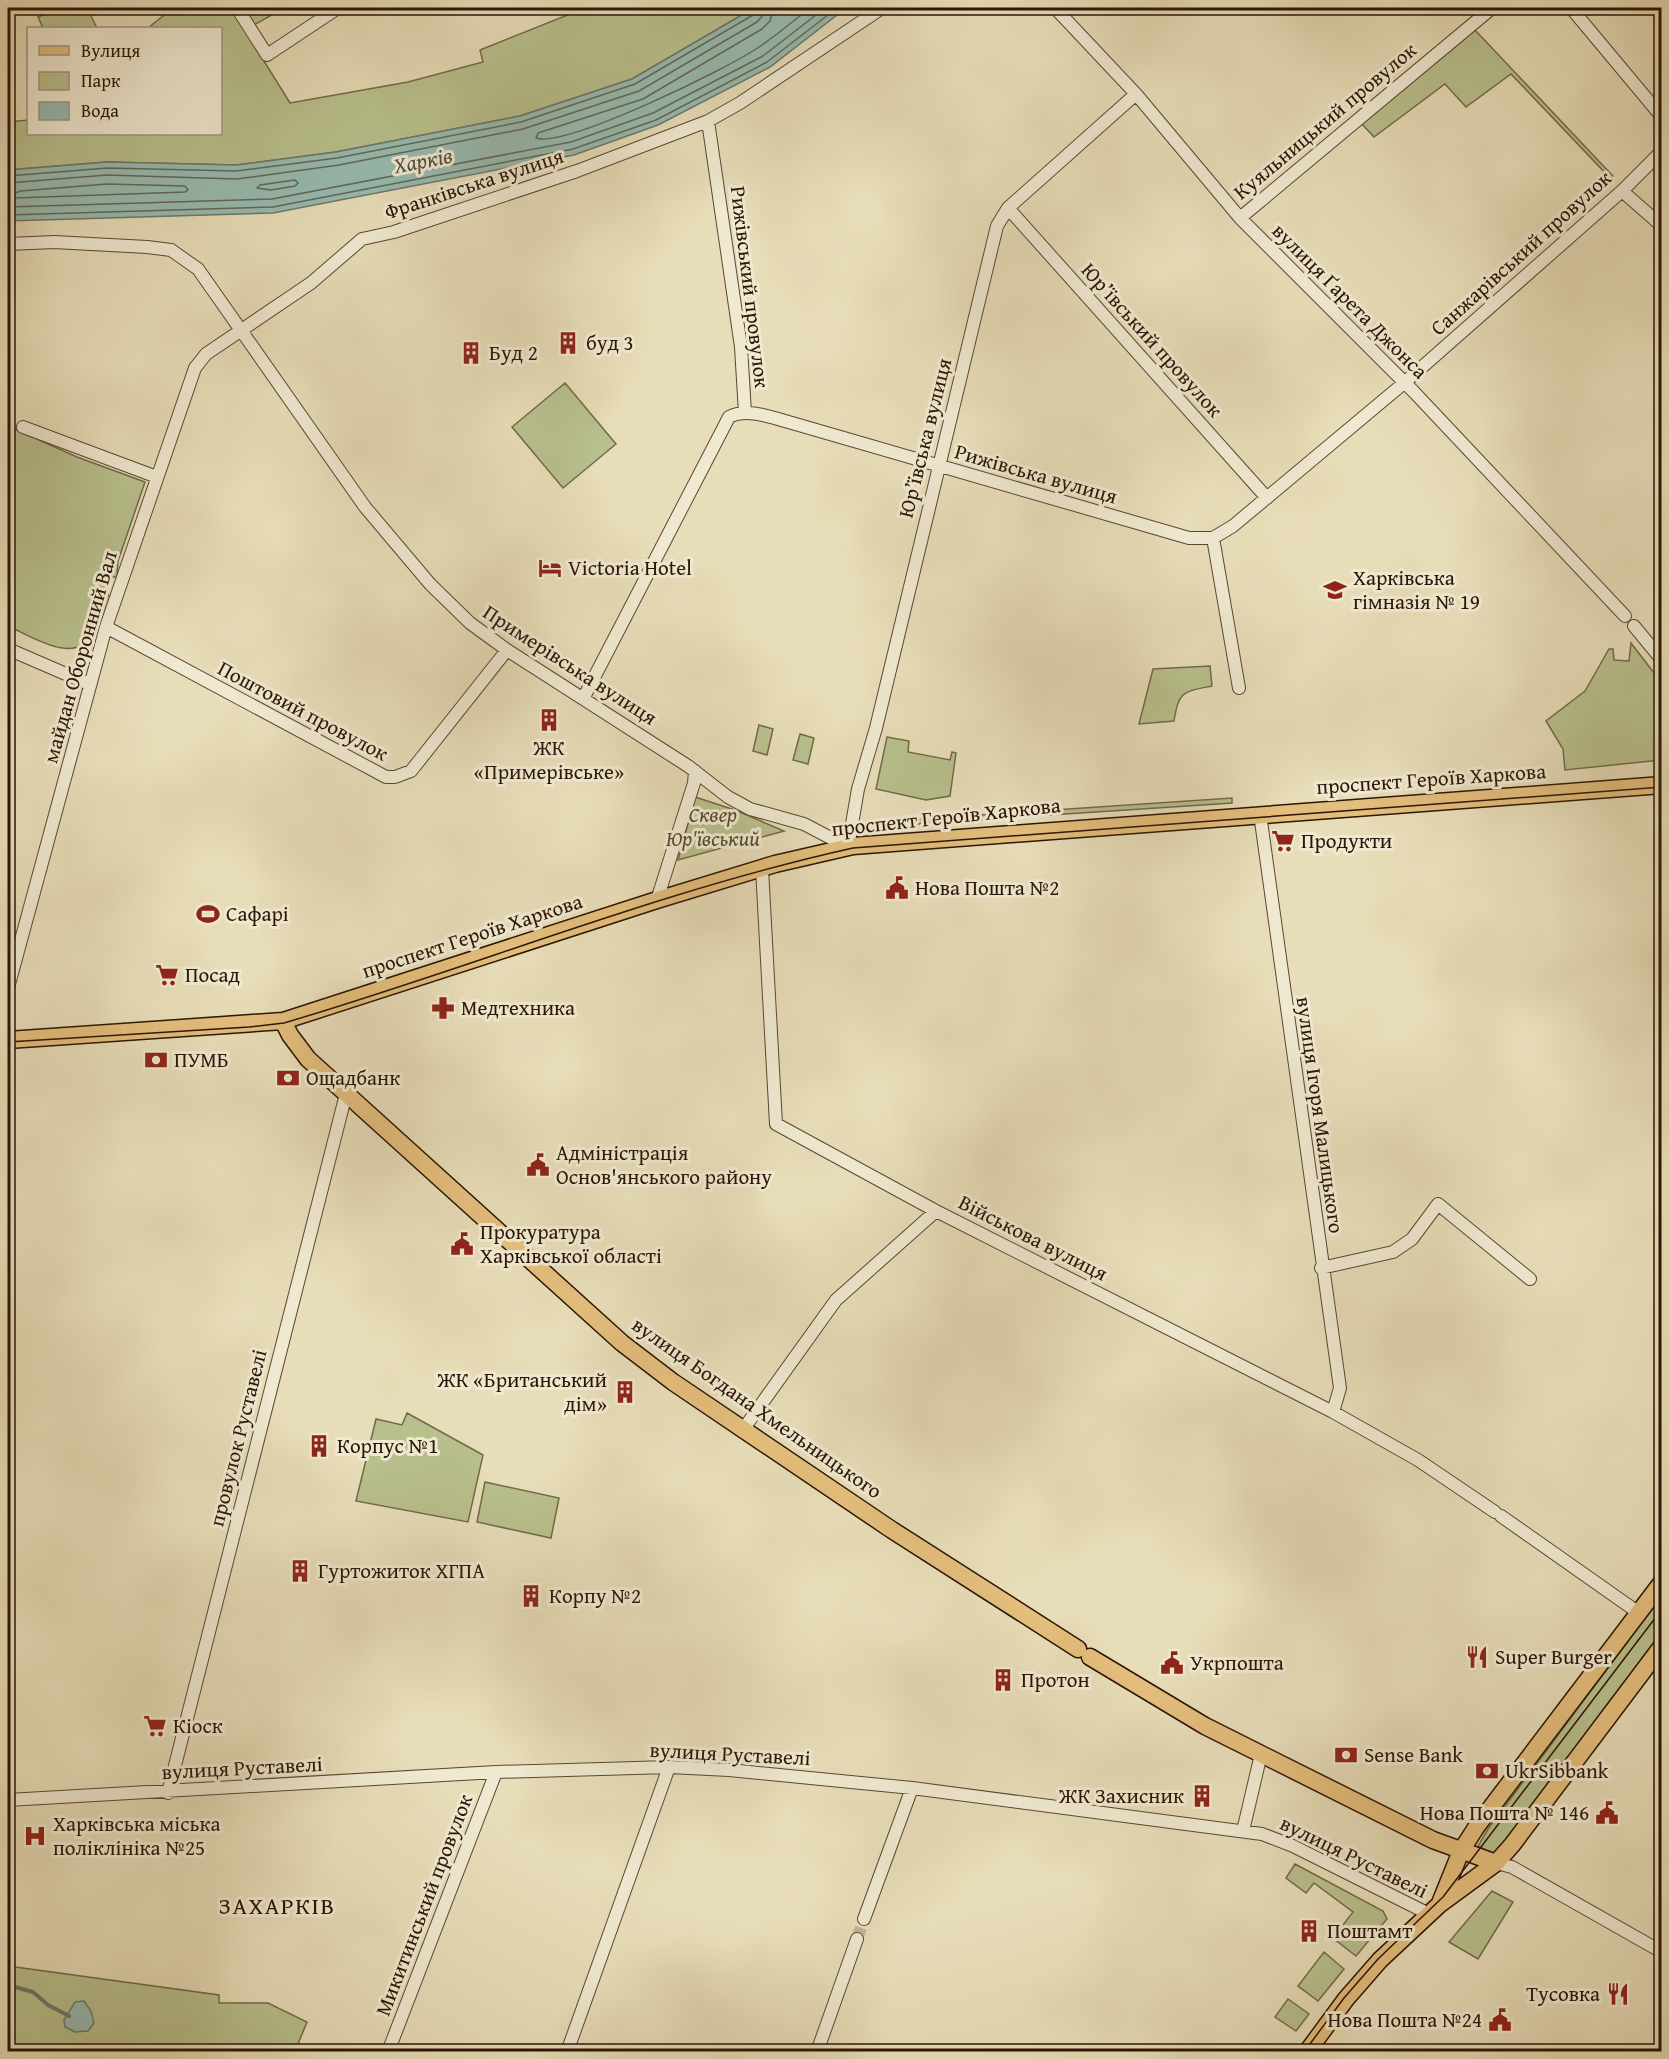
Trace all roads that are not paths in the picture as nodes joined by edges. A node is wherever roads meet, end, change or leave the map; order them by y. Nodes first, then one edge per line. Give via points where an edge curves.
1 (237, 8) edge
2 (338, 8) edge
3 (882, 8) edge
4 (1055, 8) edge
5 (1492, 8) edge
6 (1571, 8) edge
7 (1136, 94) junction
8 (1662, 117) edge
9 (708, 121) junction
10 (1662, 151) edge
11 (1622, 191) junction
12 (1008, 208) junction
13 (1240, 218) junction
14 (1662, 226) edge
15 (8, 244) edge
16 (243, 330) junction
17 (1404, 383) junction
18 (745, 413) junction
19 (23, 427) dead end
20 (938, 467) junction
21 (157, 477) junction
22 (1267, 498) junction
23 (1213, 538) junction
24 (1625, 616) dead end
25 (1634, 626) dead end
26 (106, 627) junction
27 (8, 649) edge
28 (507, 650) junction
29 (1662, 660) edge
30 (89, 684) junction
31 (1239, 688) dead end
32 (584, 697) junction
33 (695, 771) junction
34 (1662, 785) edge
35 (1260, 818) junction
36 (848, 847) junction
37 (762, 868) junction
38 (657, 900) junction
39 (8, 988) edge
40 (283, 1021) junction
41 (8, 1040) edge
42 (346, 1094) junction
43 (936, 1211) junction
44 (1321, 1268) junction
45 (1530, 1279) dead end
46 (1333, 1412) junction
47 (742, 1431) junction
48 (1662, 1582) edge
49 (1639, 1613) junction
50 (1662, 1646) edge
51 (1261, 1754) junction
52 (669, 1767) junction
53 (496, 1772) junction
54 (912, 1788) junction
55 (168, 1793) junction
56 (8, 1800) edge
57 (1243, 1831) junction
58 (1461, 1851) junction
59 (1496, 1863) junction
60 (1434, 1909) junction
61 (864, 1919) tunnel mouth
62 (857, 1939) tunnel mouth
63 (1662, 1952) edge
64 (388, 2052) edge
65 (567, 2052) edge
66 (817, 2052) edge
67 (1307, 2052) edge

1 - 2 street via 267,55
3 - 9 street, Франківська вулиця via 740,104
4 - 7 street, вулиця Ґарета Джонса
5 - 13 street, Куяльницький провулок
6 - 8 street
7 - 12 street, Юр’ївська вулиця
7 - 13 street, вулиця Ґарета Джонса
9 - 16 street, Франківська вулиця via 577,171 362,239 310,283
9 - 18 street, Рижівський провулок via 741,347
10 - 11 street, Санжарівський провулок
11 - 14 street
11 - 17 street, Санжарівський провулок
12 - 20 street, Юр’ївська вулиця via 997,226
12 - 22 street, Юр’ївський провулок
13 - 17 street, вулиця Ґарета Джонса
15 - 16 street, Примерівська вулиця via 102,243 171,250 198,269
16 - 21 street, Франківська вулиця via 224,339 195,368
16 - 28 street, Примерівська вулиця via 365,507 430,584 470,623
17 - 22 street
17 - 24 street, вулиця Ґарета Джонса
18 - 20 street, Рижівська вулиця via 792,423
18 - 32 street, Рижівський провулок via 729,417
19 - 21 street
20 - 23 street, Рижівська вулиця via 1189,538
20 - 36 street, Юр’ївська вулиця via 856,798
21 - 26 street, майдан Оборонний Вал
22 - 23 street via 1224,534
23 - 31 street
25 - 29 street
26 - 28 street, Поштовий провулок via 386,777 411,771
26 - 30 street, майдан Оборонний Вал
27 - 30 street
28 - 32 street, Примерівська вулиця
30 - 39 street, майдан Оборонний Вал
32 - 33 street, Примерівська вулиця
33 - 36 street, Примерівська вулиця via 750,808 804,824
33 - 38 street
34 - 35 main road, проспект Героїв Харкова
35 - 36 main road, проспект Героїв Харкова
35 - 44 street, вулиця Ігоря Малицького
36 - 37 main road, проспект Героїв Харкова
37 - 38 main road, проспект Героїв Харкова
37 - 43 street, Військова вулиця via 776,1124
38 - 40 main road, проспект Героїв Харкова
40 - 41 main road, проспект Героїв Харкова
40 - 42 main road, вулиця Богдана Хмельницького via 308,1059
42 - 47 main road, вулиця Богдана Хмельницького via 621,1343
42 - 55 street, провулок Руставелі
43 - 46 street, Військова вулиця
43 - 47 street via 836,1300
44 - 45 street via 1393,1252 1412,1239 1438,1204
44 - 46 street, вулиця Ігоря Малицького via 1340,1388
46 - 49 street, Військова вулиця via 1418,1460
47 - 51 main road, вулиця Богдана Хмельницького via 1084,1653 1205,1726
48 - 49 main road
49 - 58 main road
50 - 59 main road
51 - 57 street
51 - 58 main road, вулиця Богдана Хмельницького
52 - 53 street, вулиця Руставелі
52 - 54 street, вулиця Руставелі
52 - 65 street
53 - 55 street, вулиця Руставелі
53 - 64 street, Микитинський провулок
54 - 57 street, вулиця Руставелі
54 - 61 street
55 - 56 street, вулиця Руставелі
57 - 60 street, вулиця Руставелі via 1279,1839
58 - 59 main road, вулиця Богдана Хмельницького
58 - 60 main road
59 - 60 main road
59 - 63 street via 1512,1867
60 - 67 main road via 1360,1984
62 - 66 street

